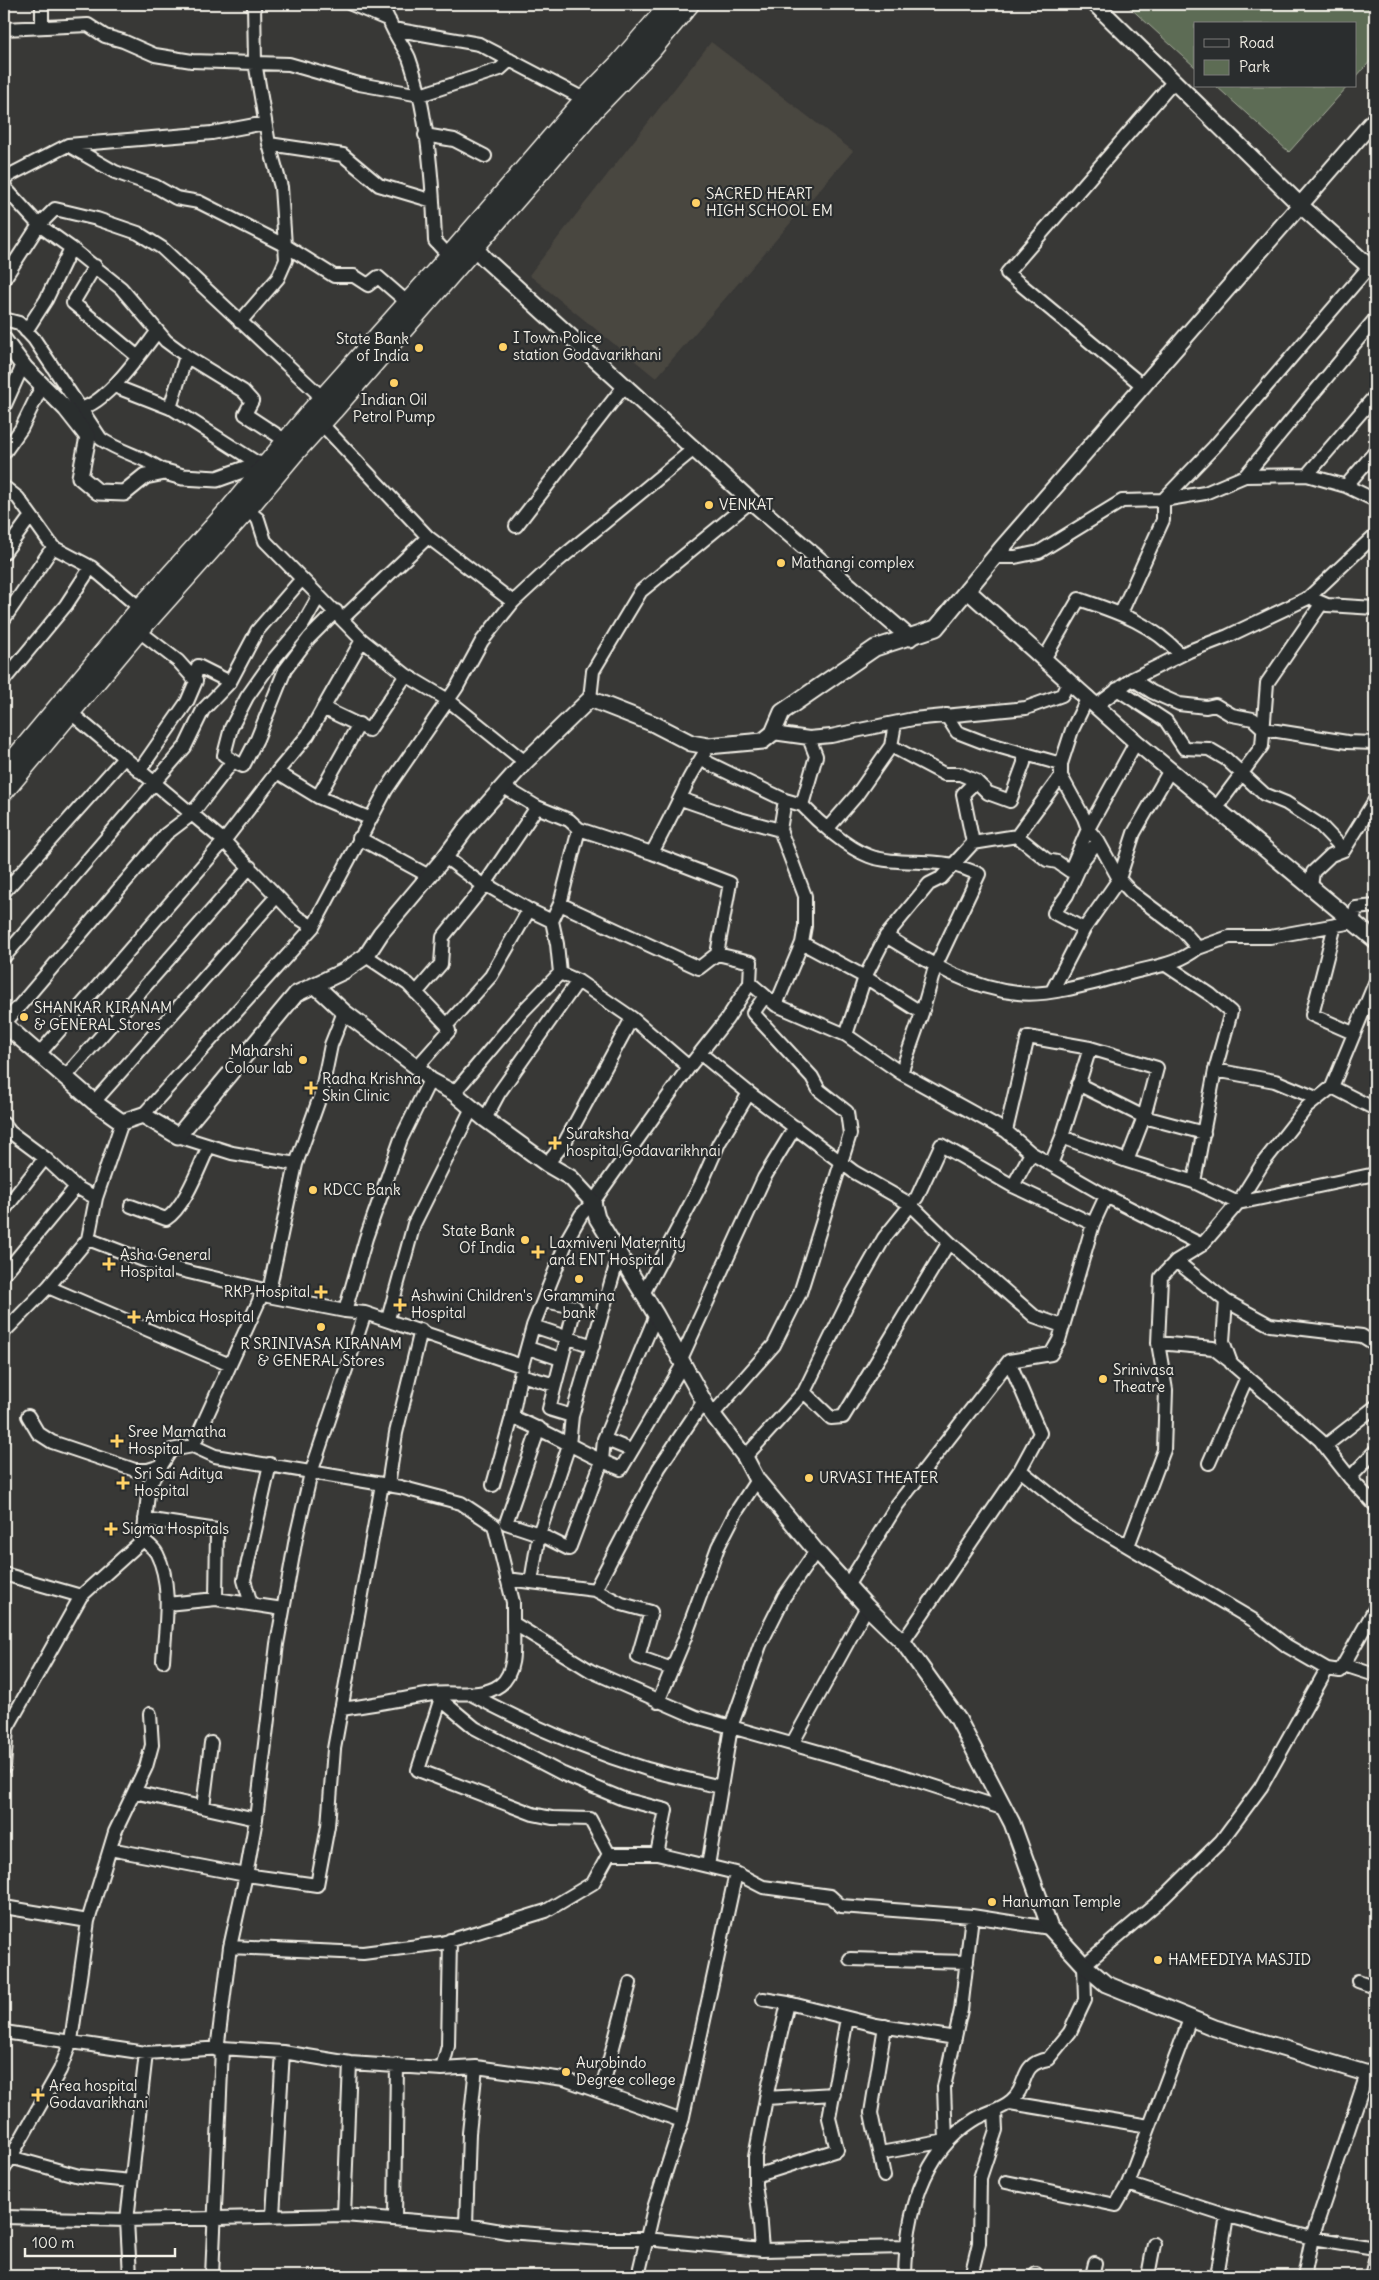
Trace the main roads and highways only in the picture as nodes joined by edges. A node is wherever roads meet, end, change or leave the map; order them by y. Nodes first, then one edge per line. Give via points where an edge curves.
1 (670, 4) edge
2 (690, 4) edge
3 (635, 57) junction
4 (492, 216) junction
5 (461, 250) junction
6 (322, 416) junction
7 (4, 771) edge
8 (4, 792) edge

1 - 3 main road
2 - 3 main road
3 - 4 main road via 593,111
3 - 4 main road via 584,99
4 - 5 main road
5 - 6 main road
5 - 6 main road via 323,397
6 - 7 main road via 286,441 261,465 230,508 140,608
6 - 8 main road via 247,510 139,631

